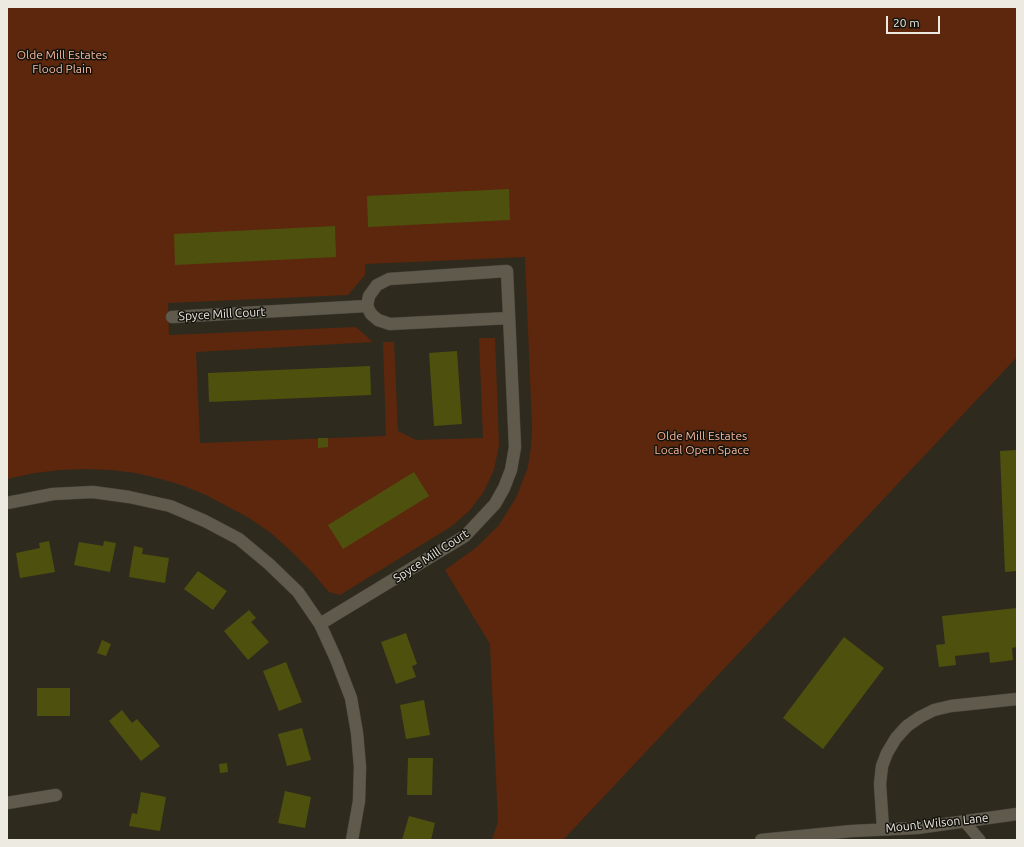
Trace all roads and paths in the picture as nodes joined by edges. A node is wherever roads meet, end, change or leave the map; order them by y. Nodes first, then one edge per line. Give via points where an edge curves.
1 (367, 306) junction
2 (172, 317) dead end
3 (509, 318) junction
4 (7, 503) edge
5 (320, 624) junction
6 (1017, 699) edge
7 (56, 795) dead end
8 (7, 803) edge
9 (1017, 814) edge
10 (964, 821) junction
11 (883, 829) junction
12 (352, 840) edge
13 (761, 840) edge
14 (980, 840) edge

1 - 2 street, Spyce Mill Court
1 - 3 street via 378,320 390,324
1 - 3 street, Spyce Mill Court via 369,296 377,285 389,279 507,271
3 - 5 street, Spyce Mill Court via 515,447 511,470 498,499 484,518 465,536
4 - 5 street via 53,494 93,492 170,506 205,520 239,539 270,564 298,592
5 - 12 street via 351,698 357,733 359,801
6 - 11 street via 934,710 907,726 887,752 882,766 880,784
7 - 8 street
9 - 10 street, Mount Wilson Lane
10 - 11 street, Mount Wilson Lane via 917,828
10 - 14 lane
11 - 13 street, Mount Wilson Lane

